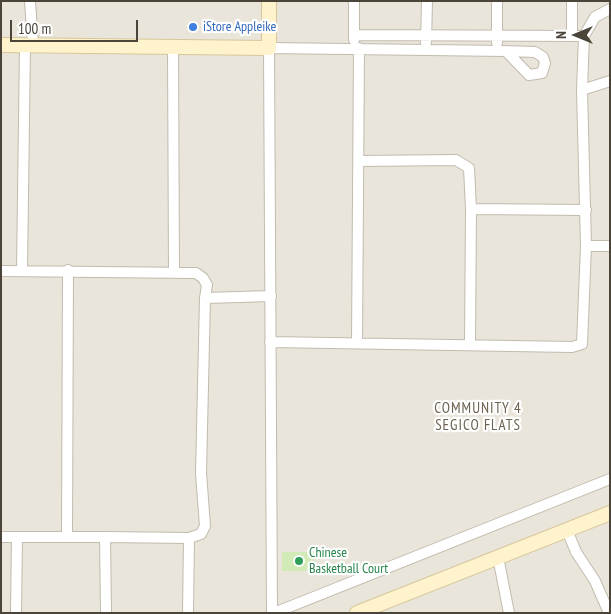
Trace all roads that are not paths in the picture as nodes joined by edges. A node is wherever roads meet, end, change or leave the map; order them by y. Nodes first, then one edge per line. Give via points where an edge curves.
1 (30, 1) edge
2 (269, 1) edge
3 (354, 1) edge
4 (426, 1) edge
5 (497, 1) edge
6 (572, 1) edge
7 (610, 9) edge
8 (354, 36) junction
9 (572, 36) junction
10 (584, 36) junction
11 (426, 37) junction
12 (497, 37) junction
13 (1, 45) edge
14 (29, 45) junction
15 (173, 47) junction
16 (269, 48) junction
17 (357, 48) junction
18 (426, 49) junction
19 (610, 81) edge
20 (582, 90) junction
21 (359, 161) junction
22 (471, 209) junction
23 (586, 210) junction
24 (586, 246) junction
25 (610, 246) edge
26 (22, 270) junction
27 (68, 270) junction
28 (1, 271) edge
29 (174, 272) junction
30 (270, 296) junction
31 (205, 298) junction
32 (270, 342) junction
33 (357, 343) junction
34 (470, 345) junction
35 (610, 479) edge
36 (610, 513) edge
37 (567, 530) junction
38 (1, 537) edge
39 (17, 537) junction
40 (67, 537) junction
41 (105, 537) junction
42 (189, 538) junction
43 (498, 557) junction
44 (16, 613) edge
45 (106, 613) edge
46 (188, 613) edge
47 (273, 613) edge
48 (357, 613) edge
49 (509, 613) edge
50 (609, 613) edge

1 - 14 street
2 - 16 street
3 - 8 street
4 - 11 street
5 - 12 street
6 - 9 street
7 - 10 street via 595,17
8 - 11 street
8 - 17 street
9 - 10 street
9 - 12 street
10 - 20 street
11 - 12 street
11 - 18 street
12 - 18 street via 502,50
13 - 14 street
14 - 15 street
14 - 26 street
15 - 16 street
15 - 29 street
16 - 17 street
16 - 30 street
17 - 18 street
17 - 21 street
19 - 20 street
20 - 23 street
21 - 22 street via 461,162 470,173
21 - 33 street
22 - 23 street
22 - 34 street
23 - 24 street
24 - 25 street
24 - 34 street via 582,344 572,347
26 - 27 street
26 - 28 street
27 - 29 street
27 - 40 street
29 - 31 street via 200,275 207,285
30 - 31 street
30 - 32 street
31 - 42 street via 201,474 205,526 198,536
32 - 33 street
32 - 47 street
33 - 34 street
35 - 47 street
36 - 37 street
37 - 43 street
37 - 50 street
38 - 39 street
39 - 40 street
39 - 44 street
40 - 41 street
41 - 42 street
41 - 45 street
42 - 46 street
43 - 48 street
43 - 49 street

